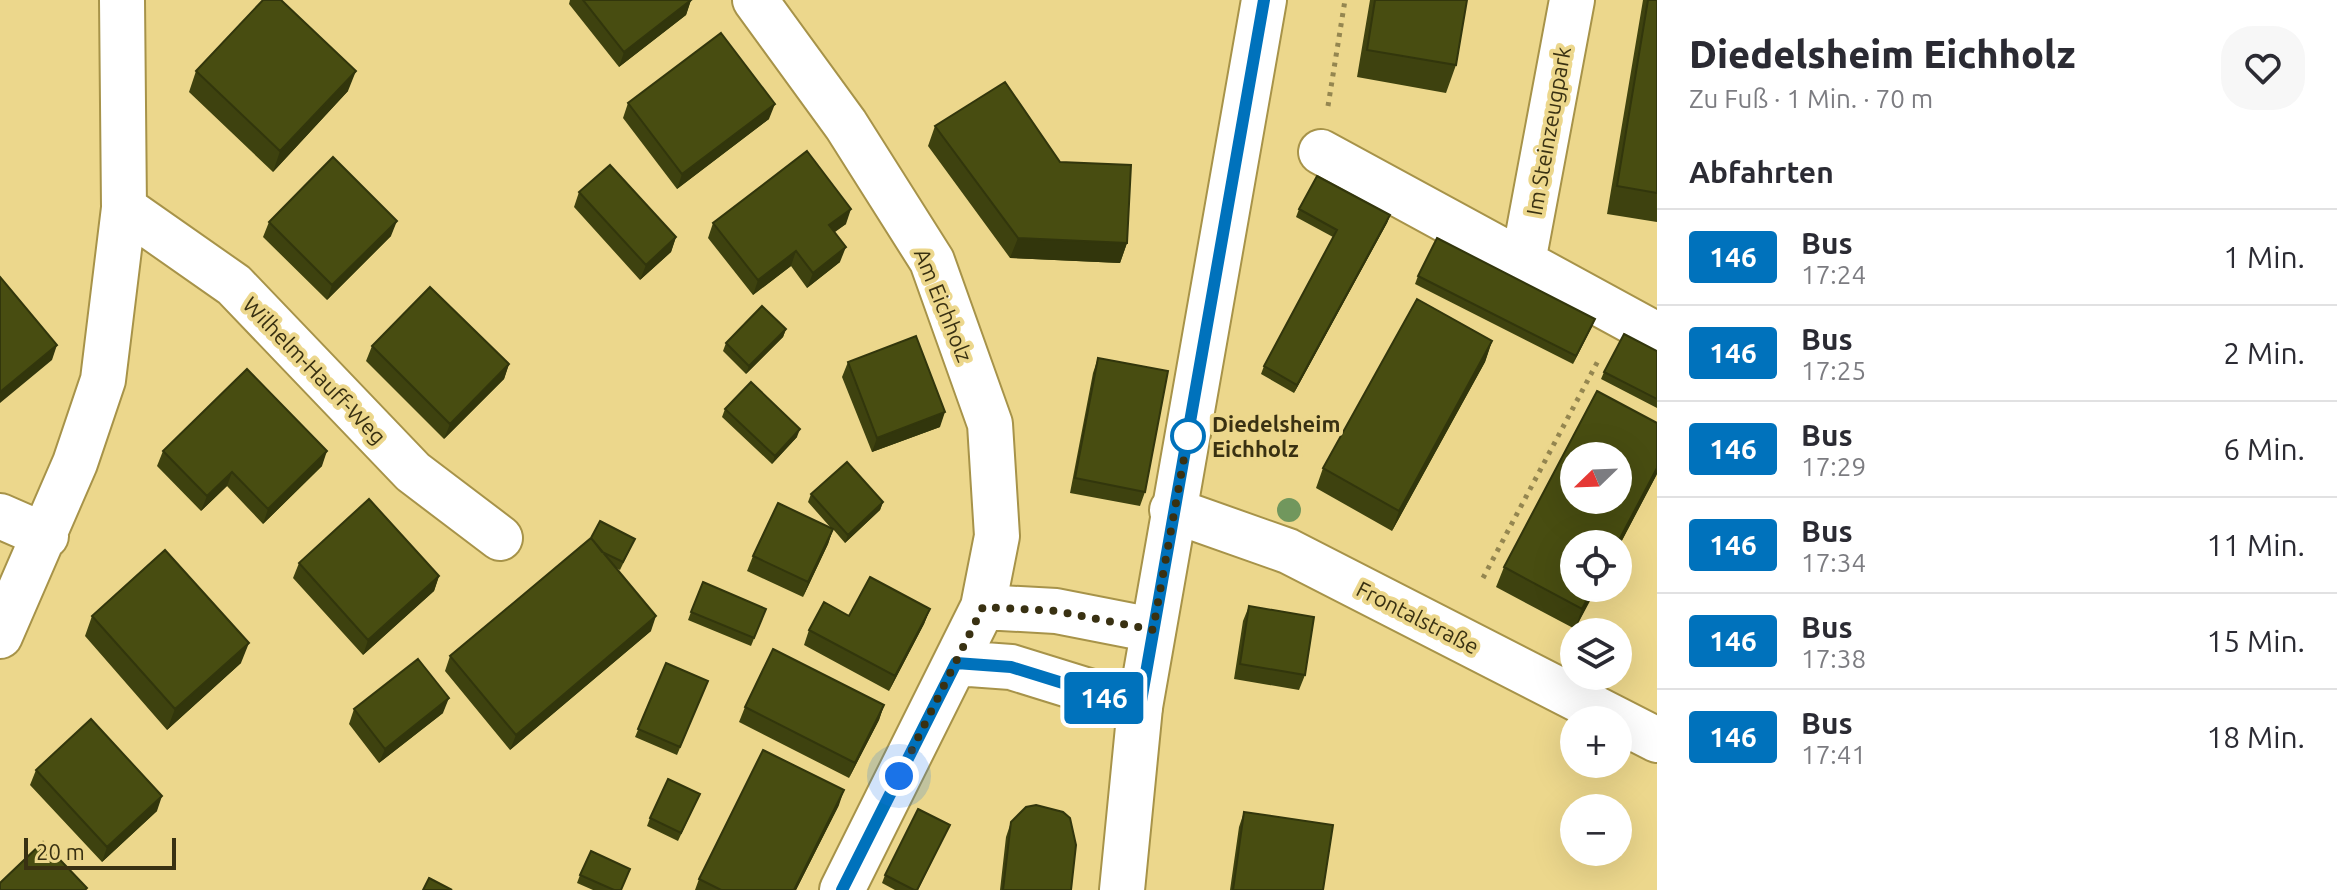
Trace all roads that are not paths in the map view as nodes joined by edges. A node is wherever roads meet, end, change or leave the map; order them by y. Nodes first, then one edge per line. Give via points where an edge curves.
1 (122, 0) edge
2 (755, 0) edge
3 (1264, 0) edge
4 (1572, 0) edge
5 (1321, 152) road end
6 (124, 208) junction
7 (1523, 262) junction
8 (1639, 325) edge
9 (1172, 510) junction
10 (0, 516) edge
11 (46, 536) junction
12 (500, 538) dead end
13 (983, 607) junction
14 (1153, 630) junction
15 (0, 636) edge
16 (956, 663) junction
17 (1140, 707) junction
18 (1657, 740) edge
19 (842, 890) edge
20 (1122, 890) edge

1 - 6 street
2 - 13 street, Am Eichholz via 846,125 932,261 990,424 997,536
3 - 9 street
4 - 7 street, Im Steinzeugpark
5 - 7 street
6 - 11 street via 103,380
6 - 12 street, Wilhelm-Hauff-Weg via 234,285 413,472
7 - 8 street
9 - 14 street
9 - 18 street, Frontalstraße via 1288,551
10 - 11 street
11 - 15 street
13 - 14 street via 1056,611
13 - 16 street, Am Eichholz
14 - 17 street
16 - 17 street via 1011,667
16 - 19 street, Am Eichholz
17 - 20 street

